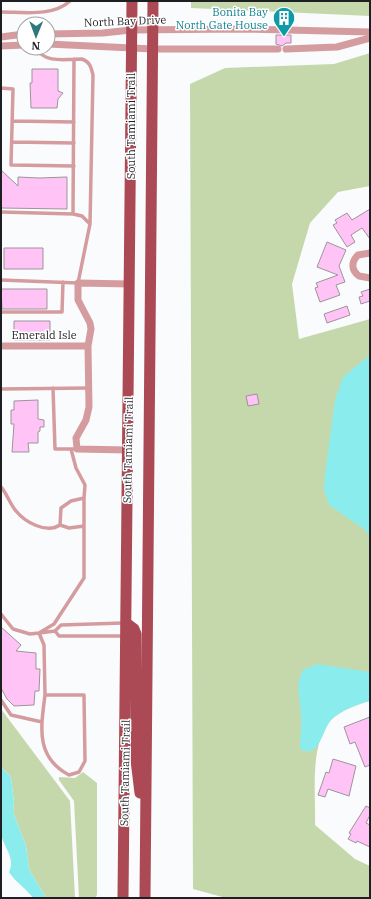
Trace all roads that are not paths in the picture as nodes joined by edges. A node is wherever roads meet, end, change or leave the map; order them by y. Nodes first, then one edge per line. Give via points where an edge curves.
1 (70, 1) edge
2 (132, 1) edge
3 (153, 1) edge
4 (1, 12) edge
5 (131, 30) junction
6 (153, 30) junction
7 (370, 32) edge
8 (56, 34) edge
9 (16, 35) edge
10 (1, 37) edge
11 (370, 38) edge
12 (56, 44) edge
13 (16, 45) edge
14 (1, 46) edge
15 (131, 46) junction
16 (153, 49) junction
17 (278, 49) dead end
18 (286, 49) dead end
19 (43, 56) edge
20 (74, 59) junction
21 (1, 88) edge
22 (12, 121) junction
23 (74, 122) junction
24 (12, 142) junction
25 (74, 143) junction
26 (74, 166) junction
27 (1, 212) edge
28 (73, 214) junction
29 (90, 224) junction
30 (370, 253) edge
31 (370, 278) edge
32 (1, 280) edge
33 (63, 282) junction
34 (78, 283) junction
35 (130, 284) junction
36 (1, 312) edge
37 (1, 346) edge
38 (88, 346) junction
39 (1, 388) edge
40 (53, 388) junction
41 (89, 388) junction
42 (74, 449) junction
43 (128, 450) junction
44 (1, 487) edge
45 (84, 498) junction
46 (60, 525) junction
47 (84, 526) junction
48 (1, 614) edge
49 (126, 623) junction
50 (55, 631) junction
51 (39, 633) junction
52 (126, 636) junction
53 (44, 695) junction
54 (1, 700) edge
55 (42, 722) junction
56 (145, 831) junction
57 (123, 898) edge
58 (145, 898) edge

1 - 4 lane via 65,6 37,13
2 - 5 main road, South Tamiami Trail
3 - 6 main road, South Tamiami Trail
5 - 6 street, North Bay Drive
5 - 8 street, North Bay Drive
5 - 15 main road, South Tamiami Trail
6 - 7 street, North Bay Drive
6 - 16 main road, South Tamiami Trail
9 - 10 street
11 - 18 street via 337,47
12 - 15 street, North Bay Drive
13 - 14 street
15 - 16 street, North Bay Drive
15 - 35 main road, South Tamiami Trail
16 - 17 street, North Bay Drive
16 - 56 main road, South Tamiami Trail
19 - 20 lane via 46,59
20 - 23 lane
20 - 29 lane via 87,61 91,65 93,75
21 - 22 lane via 12,89
22 - 23 lane
22 - 24 lane
23 - 25 lane
24 - 25 lane
24 - 26 lane via 11,165
25 - 26 lane
26 - 28 lane
27 - 28 lane
28 - 29 lane via 82,216
29 - 34 lane
30 - 31 street via 358,255 353,263 354,270 359,276
32 - 33 lane
33 - 34 lane
33 - 36 lane via 62,312
34 - 35 street
34 - 38 street, Emerald Isle via 78,300 91,329
35 - 43 main road, South Tamiami Trail
37 - 38 street, Emerald Isle
38 - 41 street, Emerald Isle
39 - 40 lane
40 - 41 lane
40 - 42 lane via 55,449
41 - 42 street, Emerald Isle via 88,414 76,438
42 - 43 street
42 - 45 lane via 76,468 85,485
43 - 49 main road, South Tamiami Trail
44 - 46 lane via 15,510 24,519 46,528 56,528
45 - 46 lane via 71,501 61,508
45 - 47 lane
46 - 47 lane via 68,528
47 - 51 lane via 84,578 54,624
48 - 51 lane via 13,629 30,634
49 - 50 lane via 60,625
49 - 52 main road, South Tamiami Trail
49 - 56 main road via 136,634 136,760
50 - 51 lane
50 - 52 lane via 59,636
51 - 53 lane via 44,645
52 - 57 main road, South Tamiami Trail
53 - 55 lane
53 - 55 lane via 84,695 85,761 79,772 69,775 57,768 44,748
54 - 55 lane via 11,715
56 - 58 main road, South Tamiami Trail

